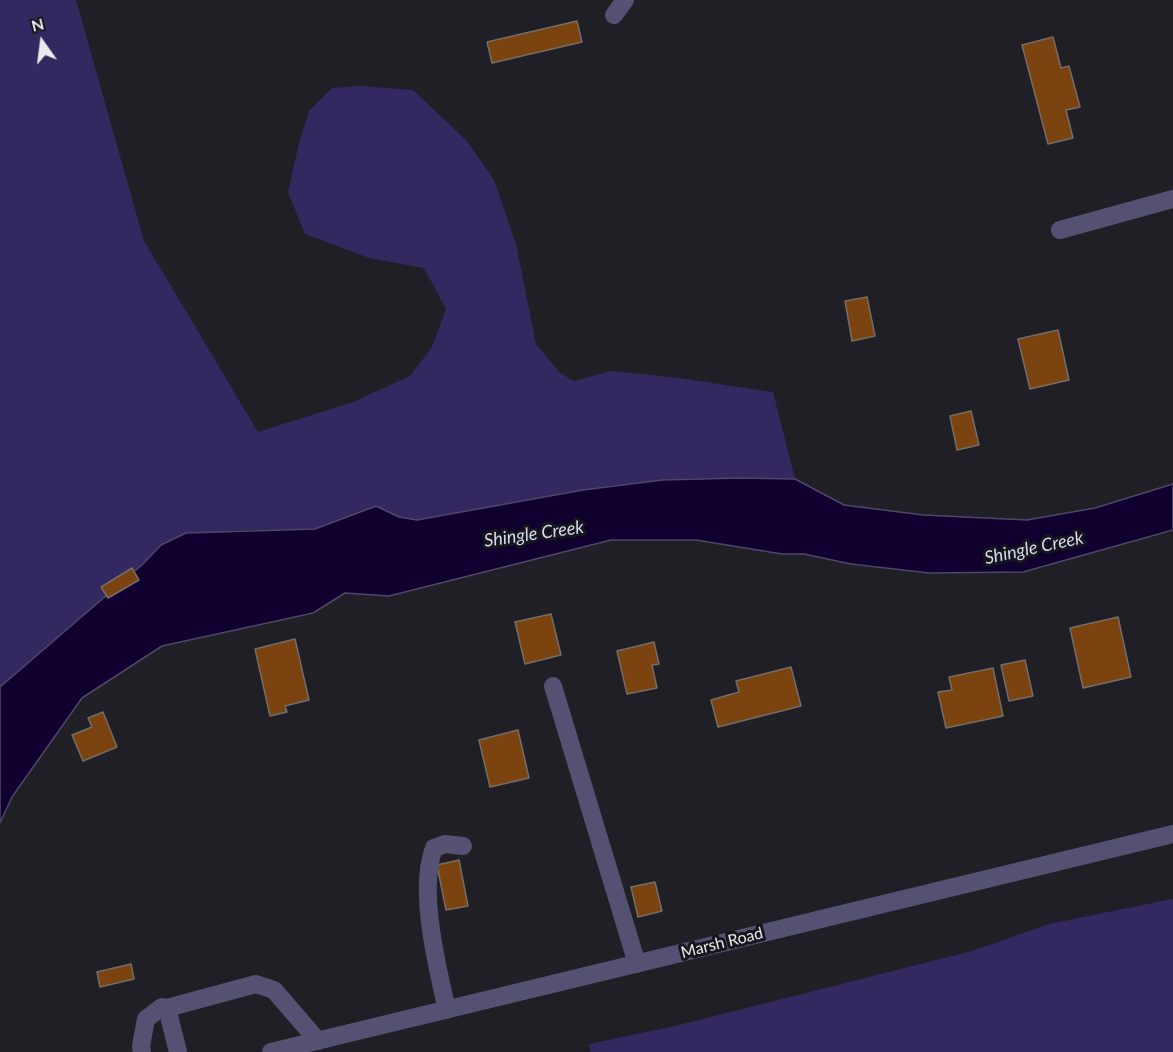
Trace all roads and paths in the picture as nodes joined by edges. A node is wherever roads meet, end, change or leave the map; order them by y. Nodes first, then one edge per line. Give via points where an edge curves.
1 (625, 0) edge
2 (614, 15) dead end
3 (1173, 199) edge
4 (1060, 230) dead end
5 (553, 686) dead end
6 (1173, 834) edge
7 (463, 846) dead end
8 (637, 964) junction
9 (167, 1008) junction
10 (447, 1010) junction
11 (318, 1041) junction
12 (142, 1052) edge
13 (178, 1052) edge
14 (271, 1052) edge

1 - 2 street
3 - 4 street
5 - 8 street
6 - 8 street, Marsh Road
7 - 10 street via 446,844 434,848 428,863 434,957
8 - 10 street, Marsh Road
9 - 11 street via 256,984 274,990
9 - 12 street via 162,1007 146,1019
9 - 13 street
10 - 11 street, Marsh Road
11 - 14 street, Marsh Road

